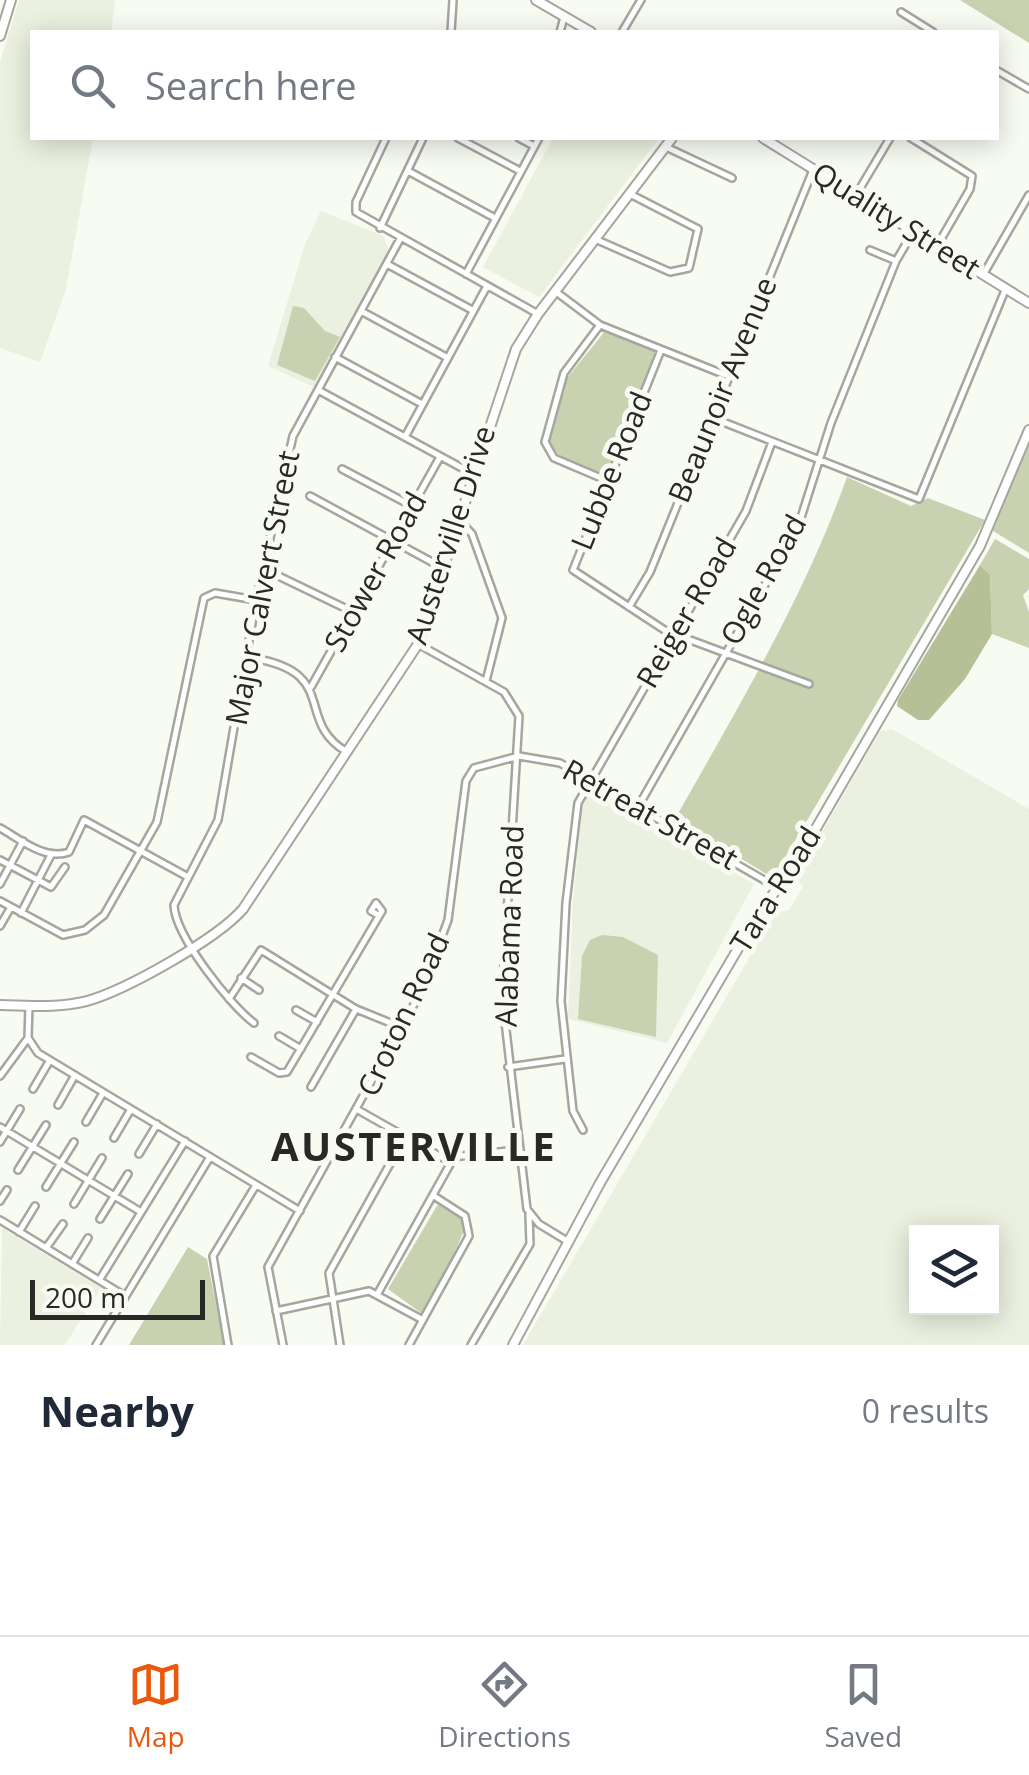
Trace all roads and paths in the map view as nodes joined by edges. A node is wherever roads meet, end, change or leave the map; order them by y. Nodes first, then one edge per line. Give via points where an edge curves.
1 (12, 0) edge
2 (453, 0) edge
3 (536, 0) edge
4 (641, 0) edge
5 (901, 12) dead end
6 (564, 17) junction
7 (450, 30) edge
8 (561, 30) edge
9 (587, 30) edge
10 (623, 30) edge
11 (931, 30) edge
12 (0, 36) edge
13 (999, 72) edge
14 (1029, 89) edge
15 (385, 140) edge
16 (423, 140) edge
17 (462, 140) edge
18 (523, 140) edge
19 (538, 140) edge
20 (671, 140) edge
21 (771, 140) edge
22 (889, 140) edge
23 (914, 140) edge
24 (534, 146) junction
25 (666, 147) junction
26 (813, 170) junction
27 (408, 171) junction
28 (520, 171) junction
29 (732, 178) dead end
30 (630, 194) junction
31 (1029, 195) edge
32 (856, 196) junction
33 (494, 218) junction
34 (380, 228) junction
35 (913, 232) junction
36 (400, 239) junction
37 (595, 239) junction
38 (937, 246) junction
39 (870, 250) dead end
40 (896, 261) junction
41 (387, 264) junction
42 (466, 274) junction
43 (983, 275) junction
44 (487, 286) junction
45 (1006, 288) junction
46 (555, 291) junction
47 (1029, 303) edge
48 (473, 310) junction
49 (361, 311) junction
50 (538, 314) junction
51 (600, 325) junction
52 (661, 350) junction
53 (335, 357) junction
54 (447, 358) junction
55 (728, 376) junction
56 (318, 390) junction
57 (422, 404) junction
58 (712, 418) junction
59 (1029, 430) edge
60 (405, 437) junction
61 (772, 442) junction
62 (440, 457) junction
63 (821, 461) junction
64 (342, 469) dead end
65 (473, 474) junction
66 (608, 481) junction
67 (310, 496) dead end
68 (412, 506) junction
69 (458, 519) junction
70 (393, 542) junction
71 (443, 568) junction
72 (264, 569) junction
73 (256, 600) junction
74 (629, 607) junction
75 (354, 612) junction
76 (674, 634) junction
77 (418, 644) junction
78 (724, 653) junction
79 (247, 657) junction
80 (486, 681) junction
81 (808, 684) dead end
82 (311, 687) junction
83 (349, 753) junction
84 (519, 756) junction
85 (591, 778) junction
86 (638, 807) junction
87 (0, 828) edge
88 (23, 840) junction
89 (142, 851) junction
90 (51, 855) junction
91 (0, 860) edge
92 (10, 866) junction
93 (65, 867) dead end
94 (188, 877) junction
95 (38, 880) junction
96 (0, 884) edge
97 (779, 888) junction
98 (0, 901) edge
99 (10, 907) junction
100 (21, 913) junction
101 (378, 915) dead end
102 (0, 926) edge
103 (193, 948) junction
104 (219, 982) junction
105 (239, 982) junction
106 (259, 990) dead end
107 (334, 993) junction
108 (229, 999) junction
109 (0, 1005) edge
110 (29, 1006) junction
111 (356, 1009) junction
112 (296, 1010) dead end
113 (317, 1022) junction
114 (254, 1023) dead end
115 (403, 1029) junction
116 (279, 1036) dead end
117 (28, 1038) junction
118 (301, 1049) junction
119 (251, 1056) dead end
120 (566, 1059) junction
121 (50, 1060) junction
122 (508, 1067) junction
123 (75, 1075) junction
124 (0, 1076) edge
125 (311, 1087) dead end
126 (32, 1089) dead end
127 (104, 1092) junction
128 (58, 1105) dead end
129 (132, 1109) junction
130 (20, 1110) dead end
131 (358, 1110) junction
132 (86, 1122) dead end
133 (46, 1124) dead end
134 (157, 1124) junction
135 (3, 1129) edge
136 (584, 1130) dead end
137 (406, 1137) junction
138 (114, 1138) dead end
139 (0, 1142) edge
140 (74, 1142) dead end
141 (185, 1142) junction
142 (32, 1147) junction
143 (518, 1150) junction
144 (140, 1154) dead end
145 (210, 1157) junction
146 (102, 1158) dead end
147 (453, 1159) junction
148 (60, 1164) junction
149 (18, 1170) dead end
150 (128, 1174) dead end
151 (88, 1181) junction
152 (256, 1185) junction
153 (46, 1187) dead end
154 (7, 1190) dead end
155 (114, 1196) junction
156 (434, 1196) junction
157 (0, 1201) edge
158 (74, 1204) dead end
159 (35, 1206) dead end
160 (300, 1211) junction
161 (141, 1212) junction
162 (529, 1214) junction
163 (0, 1220) edge
164 (100, 1220) dead end
165 (62, 1224) dead end
166 (19, 1232) junction
167 (88, 1238) dead end
168 (568, 1240) junction
169 (46, 1248) junction
170 (72, 1264) junction
171 (100, 1280) junction
172 (378, 1293) junction
173 (125, 1296) junction
174 (331, 1300) junction
175 (276, 1310) junction
176 (424, 1320) junction
177 (96, 1345) edge
178 (228, 1345) edge
179 (283, 1345) edge
180 (340, 1345) edge
181 (409, 1345) edge
182 (472, 1345) edge
183 (512, 1345) edge

1 - 12 street
2 - 7 street
3 - 6 street
4 - 10 street
5 - 11 street
6 - 8 street
6 - 9 street
13 - 14 street
15 - 34 street via 355,207
16 - 27 street
17 - 28 street
18 - 24 street
19 - 24 street
20 - 25 street, Austerville Drive
21 - 26 street, Quality Street
22 - 32 street
23 - 38 street via 972,176
24 - 28 street
25 - 29 street
25 - 30 street, Austerville Drive
26 - 32 street, Quality Street
26 - 55 street, Beaunoir Avenue
27 - 33 street
27 - 34 street
28 - 33 street
30 - 37 street, Austerville Drive
30 - 37 street via 698,230 689,268 670,272
31 - 43 street
32 - 35 street, Quality Street
33 - 42 street
34 - 36 street
35 - 38 street, Quality Street
35 - 40 street, Ogle Road
36 - 41 street, Major Calvert Street
36 - 42 street
37 - 46 street, Austerville Drive
38 - 43 street, Quality Street
39 - 40 street
40 - 63 street, Ogle Road
41 - 48 street
41 - 49 street, Major Calvert Street
42 - 44 street
43 - 45 street, Quality Street
44 - 48 street
44 - 50 street
45 - 47 street, Quality Street
45 - 63 street via 919,499
46 - 50 street, Austerville Drive
46 - 51 street
48 - 54 street
49 - 53 street, Major Calvert Street
49 - 54 street
50 - 65 street, Austerville Drive via 504,376
51 - 52 street
51 - 66 street via 564,373 544,442 554,458
52 - 55 street
52 - 66 street, Lubbe Road
53 - 56 street, Major Calvert Street
53 - 57 street
54 - 57 street
55 - 58 street, Beaunoir Avenue
56 - 60 street
56 - 72 street, Major Calvert Street via 292,436
57 - 60 street
58 - 61 street
58 - 74 street, Beaunoir Avenue via 650,572
59 - 97 street, Tara Road via 989,529
60 - 62 street
61 - 63 street
61 - 76 street, Reiger Road via 746,510
62 - 65 street
62 - 68 street, Stower Road
63 - 78 street, Ogle Road via 792,537
64 - 68 street
65 - 69 street, Austerville Drive
66 - 74 street, Lubbe Road via 573,570
67 - 70 street
68 - 70 street, Stower Road
69 - 71 street, Austerville Drive
69 - 80 street via 472,534 502,618
70 - 71 street
70 - 75 street, Stower Road
71 - 77 street, Austerville Drive
72 - 73 street, Major Calvert Street
72 - 75 street
73 - 79 street, Major Calvert Street
73 - 89 street via 216,593 204,598 161,812
74 - 76 street, Lubbe Road
75 - 82 street, Stower Road
76 - 78 street, Lubbe Road
76 - 85 street, Reiger Road
77 - 80 street, Alabama Road
77 - 83 street, Austerville Drive
78 - 81 street, Lubbe Road
78 - 86 street, Ogle Road
79 - 82 street via 284,664
79 - 94 street, Major Calvert Street via 218,820
80 - 84 street, Alabama Road via 516,707
82 - 83 street via 327,738
83 - 103 street, Austerville Drive via 243,909
84 - 85 street, Retreat Street
84 - 115 street, Croton Road via 480,764 466,780 448,920
84 - 122 street, Alabama Road via 502,996
85 - 86 street, Retreat Street
85 - 120 street, Reiger Road via 576,811 566,903
86 - 97 street, Retreat Street
87 - 88 street
88 - 90 street
88 - 92 street
89 - 90 street via 84,820 68,852
89 - 94 street
89 - 100 street via 109,909 86,930 63,935
90 - 95 street
91 - 92 street
92 - 95 street
92 - 96 street
93 - 95 street via 54,886
94 - 103 street, Major Calvert Street via 174,913
95 - 100 street
97 - 168 street, Tara Road
98 - 99 street
99 - 100 street
99 - 102 street
101 - 107 street
103 - 104 street, Major Calvert Street
103 - 110 street, Austerville Drive via 101,996
104 - 105 street
104 - 108 street, Major Calvert Street
105 - 106 street
105 - 107 street via 261,950
105 - 108 street
107 - 111 street
107 - 113 street
108 - 114 street, Major Calvert Street
109 - 110 street, Austerville Drive
110 - 117 street
111 - 115 street
111 - 125 street
112 - 113 street
113 - 118 street
115 - 131 street, Croton Road
116 - 118 street
117 - 121 street
117 - 124 street
118 - 119 street via 286,1073
120 - 122 street
120 - 136 street, Reiger Road via 574,1114
121 - 123 street
121 - 126 street
122 - 143 street, Alabama Road
123 - 127 street
123 - 128 street
127 - 129 street
127 - 132 street
129 - 134 street
129 - 138 street
130 - 135 street
131 - 137 street
131 - 160 street, Croton Road
133 - 142 street
134 - 141 street
134 - 144 street
135 - 139 street
135 - 142 street
137 - 147 street
137 - 174 street via 329,1273
140 - 148 street
141 - 145 street
141 - 161 street
142 - 148 street
142 - 149 street
143 - 147 street
143 - 162 street, Alabama Road
145 - 152 street
145 - 173 street
146 - 151 street
147 - 156 street
148 - 151 street
148 - 153 street
150 - 155 street
151 - 155 street
151 - 158 street
152 - 160 street
152 - 178 street via 213,1258
154 - 157 street
155 - 161 street
155 - 164 street
156 - 172 street
156 - 176 street via 465,1216 470,1236
159 - 166 street
160 - 175 street, Croton Road via 268,1267
161 - 171 street
162 - 168 street
162 - 182 street via 530,1244
163 - 166 street
165 - 169 street
166 - 169 street
167 - 170 street
168 - 183 street, Tara Road
169 - 170 street
170 - 171 street
171 - 173 street
172 - 174 street
172 - 176 street
173 - 177 street
174 - 175 street
174 - 180 street
175 - 179 street, Croton Road
176 - 181 street

